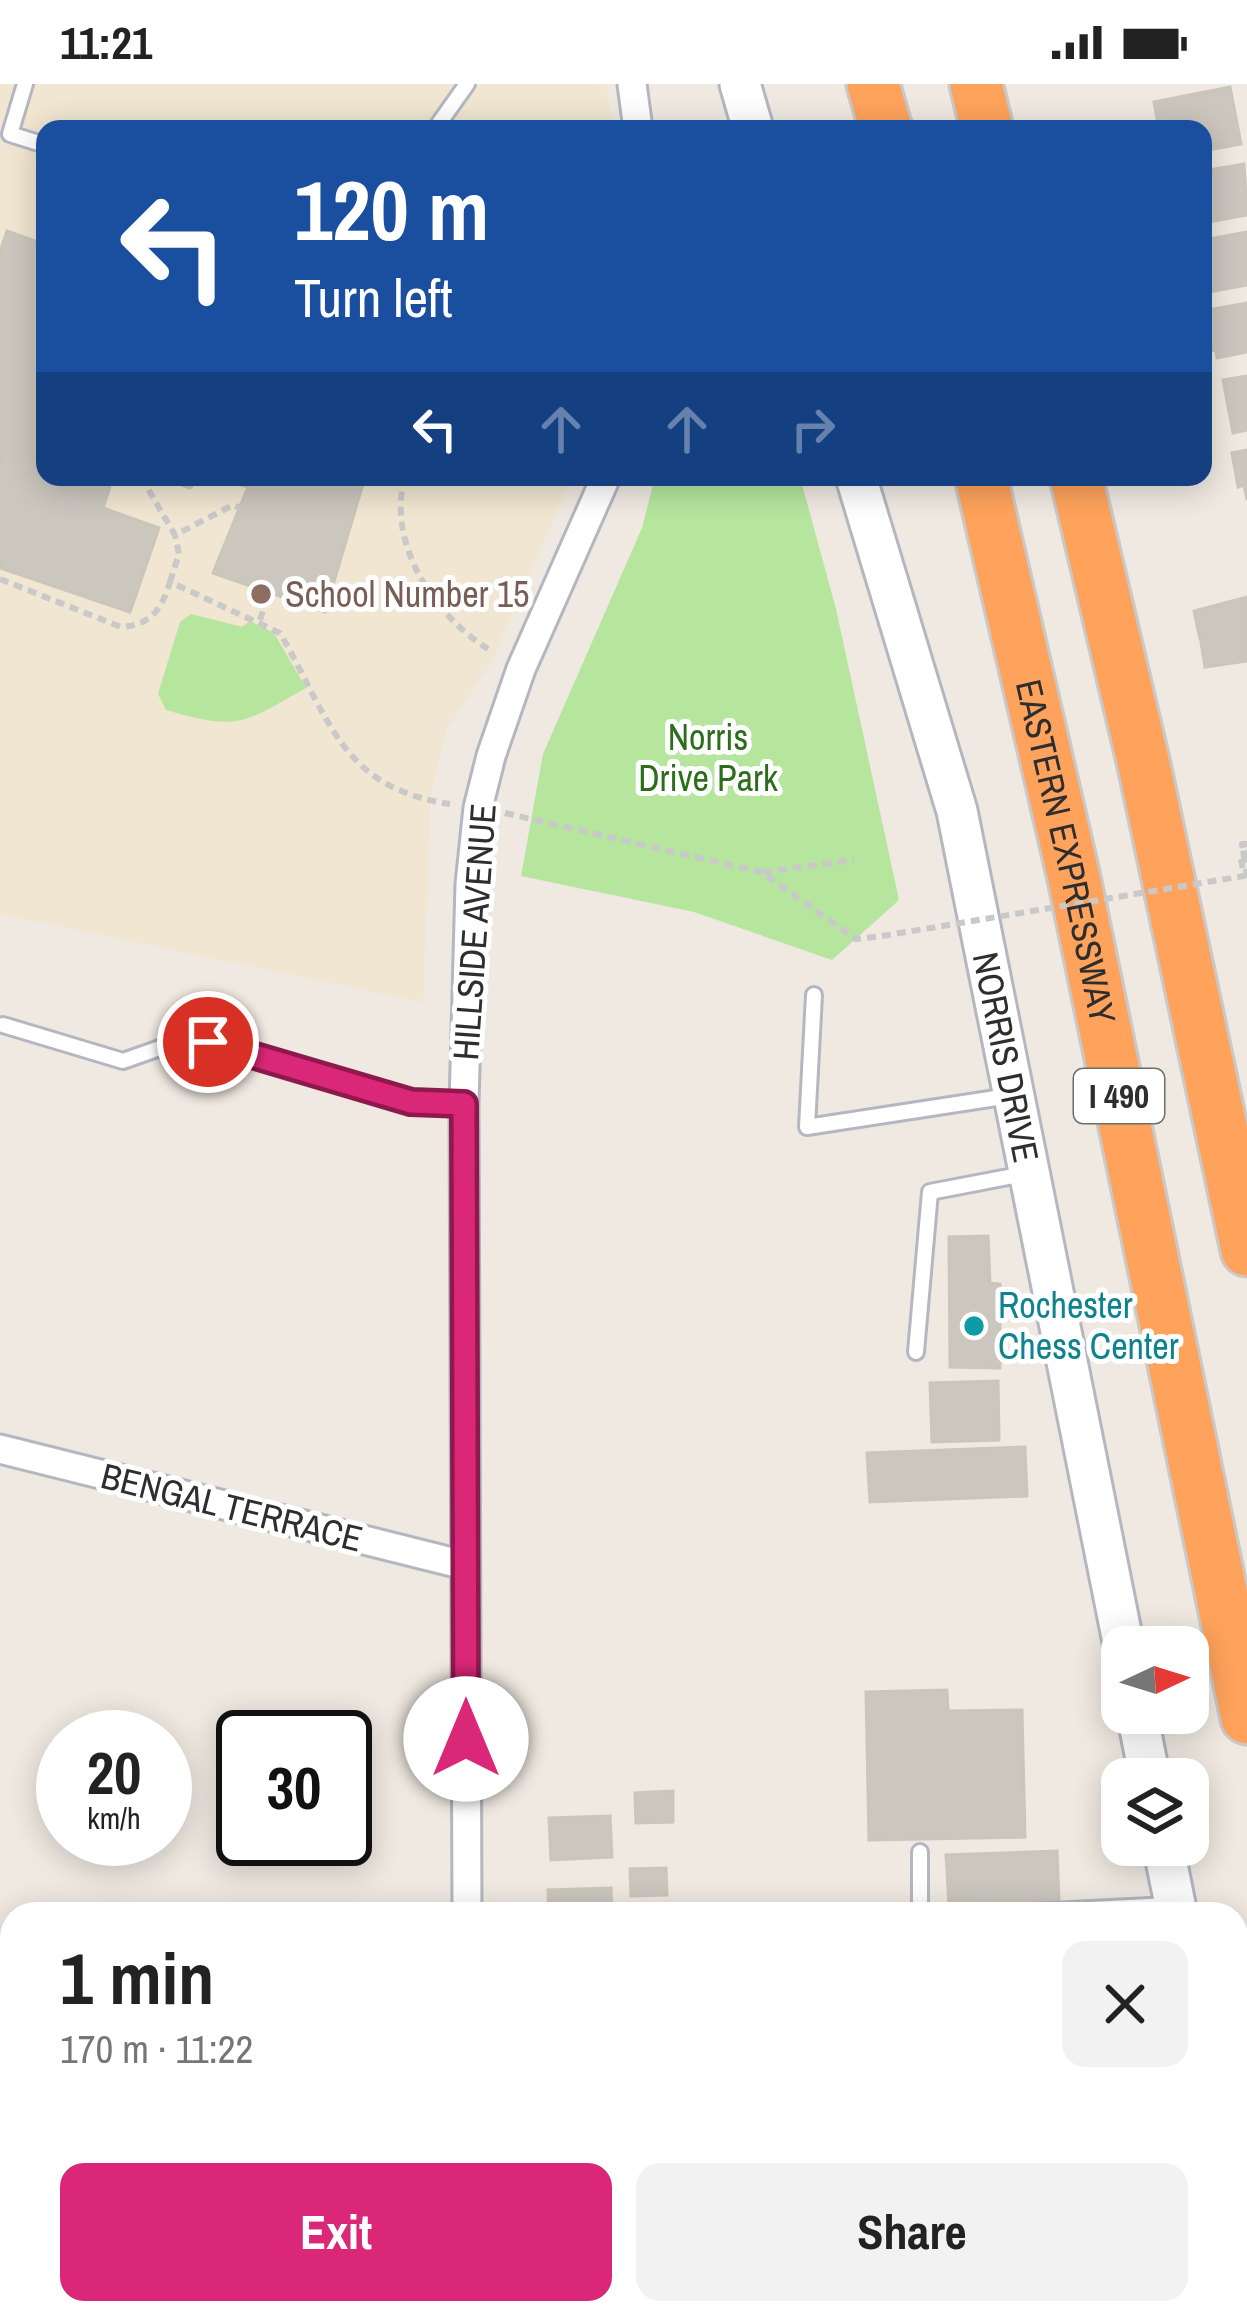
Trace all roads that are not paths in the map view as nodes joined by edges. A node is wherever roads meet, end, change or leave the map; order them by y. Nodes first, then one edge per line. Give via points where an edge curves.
1 (25, 84) edge
2 (466, 84) edge
3 (632, 84) edge
4 (740, 84) edge
5 (873, 84) edge
6 (976, 84) edge
7 (441, 120) edge
8 (637, 120) edge
9 (750, 120) edge
10 (883, 120) edge
11 (985, 120) edge
12 (5, 137) edge
13 (36, 143) edge
14 (602, 486) edge
15 (859, 486) edge
16 (983, 486) edge
17 (1078, 486) edge
18 (814, 995) dead end
19 (3, 1025) dead end
20 (1014, 1095) junction
21 (464, 1104) junction
22 (1029, 1173) junction
23 (1247, 1250) edge
24 (916, 1352) dead end
25 (0, 1449) edge
26 (464, 1565) junction
27 (1120, 1626) edge
28 (1247, 1718) edge
29 (920, 1852) dead end
30 (1167, 1866) edge
31 (467, 1902) edge
32 (920, 1902) edge
33 (1175, 1902) edge

1 - 12 lane
2 - 7 lane
3 - 8 street
4 - 9 street
5 - 10 highway
6 - 11 highway
12 - 13 lane
14 - 21 street, HILLSIDE AVENUE via 521,669 478,808
15 - 20 street, NORRIS DRIVE via 957,811
16 - 28 highway, EASTERN EXPRESSWAY / I 490 via 1074,878
17 - 23 highway, I 490
18 - 20 lane via 807,1127
19 - 21 lane via 123,1061 171,1043 208,1042 411,1102
20 - 22 street, NORRIS DRIVE
21 - 26 street, HILLSIDE AVENUE
22 - 24 lane via 930,1192
22 - 27 street, NORRIS DRIVE
25 - 26 street, BENGAL TERRACE
26 - 31 street, HILLSIDE AVENUE
29 - 32 lane
30 - 33 street

